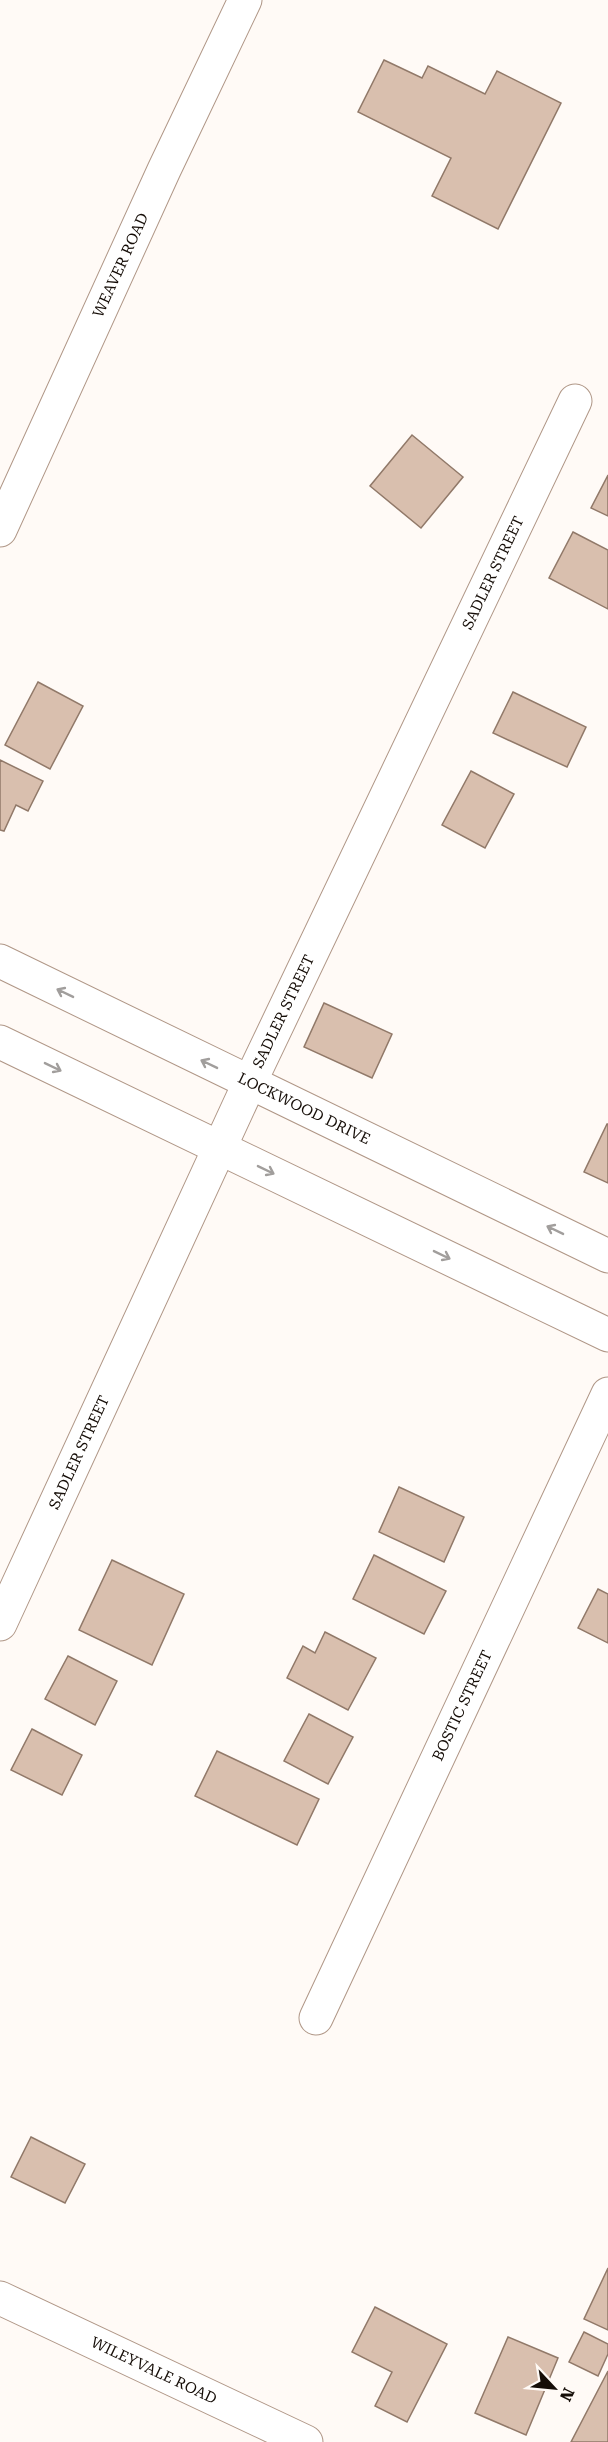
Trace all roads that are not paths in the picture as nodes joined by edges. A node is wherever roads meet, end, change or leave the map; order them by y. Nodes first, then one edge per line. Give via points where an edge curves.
1 (245, 0) edge
2 (575, 401) dead end
3 (0, 531) edge
4 (0, 961) edge
5 (0, 1042) edge
6 (249, 1084) junction
7 (219, 1148) junction
8 (608, 1256) edge
9 (608, 1335) edge
10 (608, 1394) edge
11 (0, 1624) edge
12 (316, 2018) dead end
13 (0, 2298) edge
14 (306, 2442) edge

1 - 3 street, WEAVER ROAD
2 - 6 street, SADLER STREET
6 -> 4 street, LOCKWOOD DRIVE
5 -> 7 street
6 - 7 street, SADLER STREET
8 -> 6 street, LOCKWOOD DRIVE
7 -> 9 street
7 - 11 street, SADLER STREET
10 - 12 street, BOSTIC STREET
13 - 14 street, WILEYVALE ROAD

